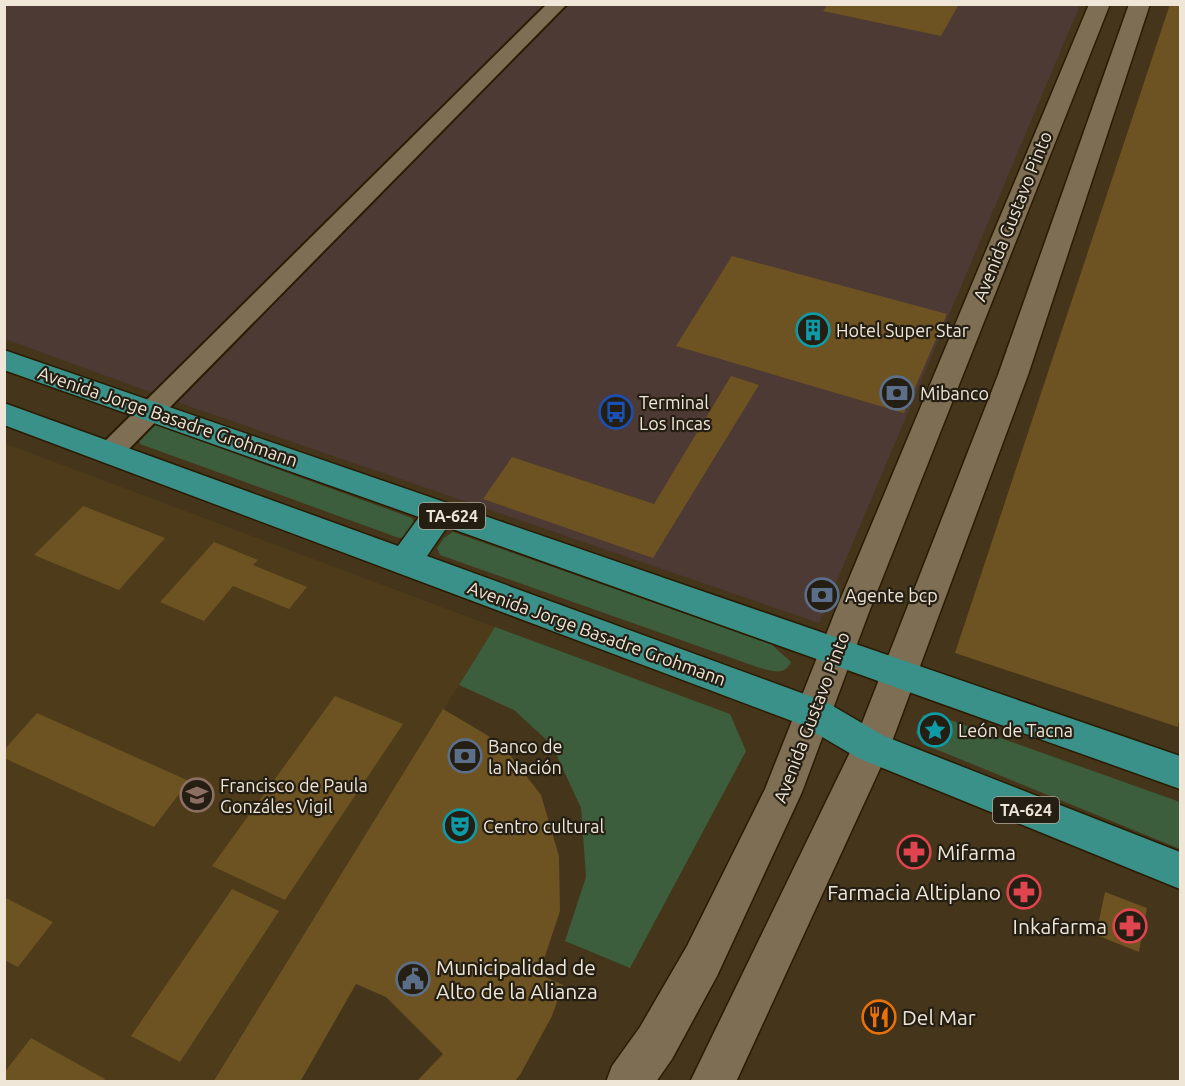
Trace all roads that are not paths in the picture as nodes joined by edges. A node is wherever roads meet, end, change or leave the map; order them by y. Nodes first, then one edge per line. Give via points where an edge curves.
1 (558, 4) edge
2 (1100, 4) edge
3 (1140, 4) edge
4 (4, 359) edge
5 (152, 410) junction
6 (4, 413) edge
7 (110, 452) junction
8 (441, 512) junction
9 (404, 562) junction
10 (836, 651) junction
11 (900, 674) junction
12 (813, 713) junction
13 (871, 747) junction
14 (1180, 772) edge
15 (1180, 871) edge
16 (628, 1082) edge
17 (712, 1082) edge

1 - 5 street
2 - 10 main road, Avenida Gustavo Pinto
3 - 11 main road via 1013,375
4 - 5 highway, Avenida Jorge Basadre Grohmann / TA-624
5 - 7 street
5 - 8 highway, Avenida Jorge Basadre Grohmann / TA-624
6 - 7 highway, Avenida Jorge Basadre Grohmann / TA-624
7 - 9 highway, Avenida Jorge Basadre Grohmann / TA-624
8 - 9 highway
8 - 10 highway, Avenida Jorge Basadre Grohmann / TA-624
9 - 12 highway, Avenida Jorge Basadre Grohmann / TA-624
10 - 11 highway, Avenida Jorge Basadre Grohmann / TA-624
10 - 12 main road, Avenida Gustavo Pinto
11 - 13 main road
11 - 14 highway, Avenida Jorge Basadre Grohmann / TA-624
12 - 13 highway, Avenida Jorge Basadre Grohmann / TA-624
12 - 16 main road, Avenida Gustavo Pinto via 783,792 702,961 656,1043
13 - 15 highway, Avenida Jorge Basadre Grohmann / TA-624
13 - 17 main road

